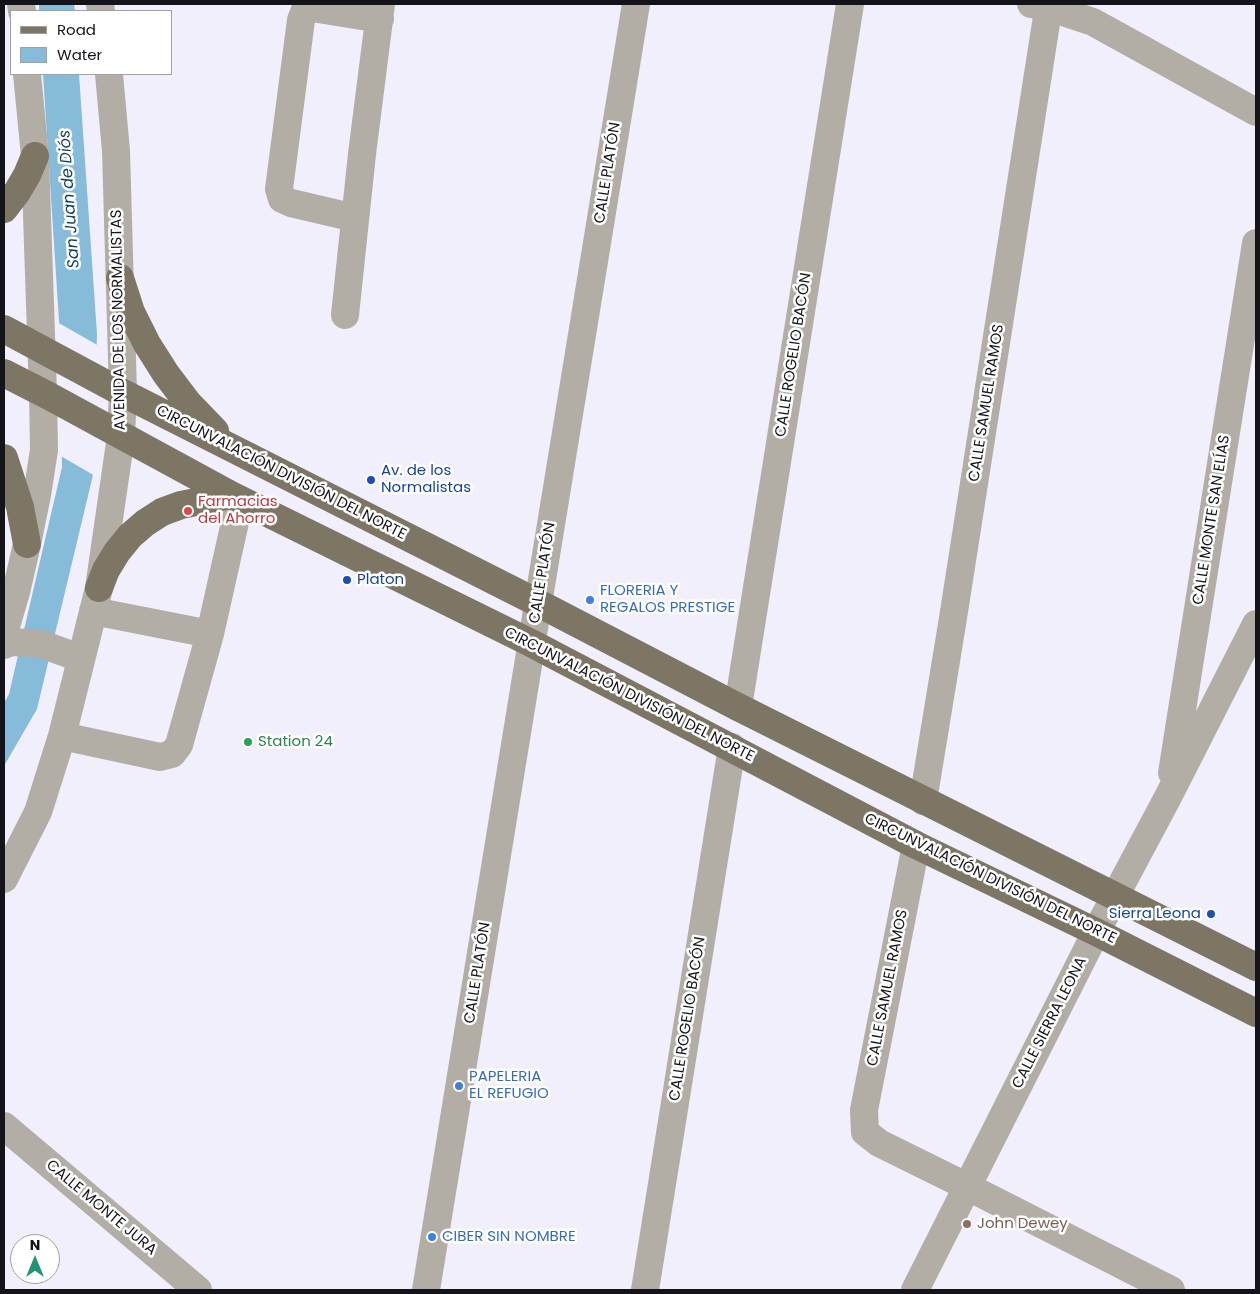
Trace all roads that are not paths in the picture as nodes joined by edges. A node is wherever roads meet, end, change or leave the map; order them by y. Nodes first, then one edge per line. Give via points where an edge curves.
1 (636, 4) edge
2 (850, 4) edge
3 (1042, 5) edge
4 (381, 11) edge
5 (27, 75) edge
6 (109, 75) edge
7 (1256, 112) edge
8 (34, 156) junction
9 (4, 209) edge
10 (355, 218) junction
11 (1256, 243) edge
12 (120, 278) junction
13 (345, 315) dead end
14 (4, 329) edge
15 (45, 352) junction
16 (4, 373) edge
17 (116, 389) junction
18 (46, 394) junction
19 (118, 434) junction
20 (241, 452) junction
21 (4, 458) edge
22 (236, 498) junction
23 (27, 544) junction
24 (12, 570) edge
25 (96, 600) junction
26 (538, 603) junction
27 (1256, 624) edge
28 (6, 631) edge
29 (210, 634) junction
30 (531, 643) junction
31 (75, 658) junction
32 (738, 707) junction
33 (62, 736) junction
34 (732, 747) junction
35 (1168, 797) junction
36 (923, 801) junction
37 (916, 845) junction
38 (4, 879) edge
39 (1115, 896) junction
40 (1096, 932) junction
41 (1256, 967) edge
42 (1256, 1013) edge
43 (4, 1126) edge
44 (968, 1187) junction
45 (198, 1290) edge
46 (426, 1290) edge
47 (645, 1290) edge
48 (915, 1290) edge
49 (1171, 1290) edge

1 - 26 street, CALLE PLATÓN
2 - 32 street, CALLE ROGELIO BACÓN
3 - 7 street via 1093,22
3 - 36 street, CALLE SAMUEL RAMOS via 955,608
4 - 10 street
4 - 10 street via 304,10 279,189 282,199 291,203
5 - 8 street
6 - 12 street, AVENIDA DE LOS NORMALISTAS via 116,151
8 - 9 main road via 27,175
8 - 15 street
10 - 13 street
11 - 35 street, CALLE MONTE SAN ELÍAS
12 - 17 street, AVENIDA DE LOS NORMALISTAS
12 - 20 main road via 135,320 166,374 213,429
14 - 15 main road, CIRCUNVALACIÓN DIVISIÓN DEL NORTE
15 - 17 main road, CIRCUNVALACIÓN DIVISIÓN DEL NORTE
15 - 18 street
16 - 18 main road, CIRCUNVALACIÓN DIVISIÓN DEL NORTE
17 - 19 street, AVENIDA DE LOS NORMALISTAS
17 - 20 main road, CIRCUNVALACIÓN DIVISIÓN DEL NORTE
18 - 19 main road, CIRCUNVALACIÓN DIVISIÓN DEL NORTE
18 - 23 street via 44,450
19 - 22 main road, CIRCUNVALACIÓN DIVISIÓN DEL NORTE
19 - 25 street, AVENIDA DE LOS NORMALISTAS
20 - 26 main road, CIRCUNVALACIÓN DIVISIÓN DEL NORTE
21 - 23 main road via 20,507
22 - 25 main road via 181,505 145,523 116,552
22 - 29 street
22 - 30 main road, CIRCUNVALACIÓN DIVISIÓN DEL NORTE
23 - 24 street
24 - 28 street
25 - 29 street
25 - 31 street, AVENIDA DE LOS NORMALISTAS
26 - 30 street, CALLE PLATÓN
26 - 32 main road, CIRCUNVALACIÓN DIVISIÓN DEL NORTE
27 - 35 street, CALLE SIERRA LEONA
28 - 31 street
29 - 33 street via 179,745 172,754 160,756
30 - 34 main road, CIRCUNVALACIÓN DIVISIÓN DEL NORTE
30 - 46 street, CALLE PLATÓN
31 - 33 street, AVENIDA DE LOS NORMALISTAS
32 - 36 main road, CIRCUNVALACIÓN DIVISIÓN DEL NORTE
33 - 38 street, AVENIDA DE LOS NORMALISTAS via 38,812
34 - 37 main road, CIRCUNVALACIÓN DIVISIÓN DEL NORTE
34 - 47 street, CALLE ROGELIO BACÓN
35 - 39 street, CALLE SIERRA LEONA
36 - 39 main road, CIRCUNVALACIÓN DIVISIÓN DEL NORTE
37 - 40 main road, CIRCUNVALACIÓN DIVISIÓN DEL NORTE
37 - 44 street, CALLE SAMUEL RAMOS via 864,1110 865,1132 879,1143
39 - 40 street, CALLE SIERRA LEONA
39 - 41 main road, CIRCUNVALACIÓN DIVISIÓN DEL NORTE
40 - 42 main road, CIRCUNVALACIÓN DIVISIÓN DEL NORTE
40 - 44 street, CALLE SIERRA LEONA
43 - 45 street, CALLE MONTE JURA
44 - 48 street, CALLE SIERRA LEONA
44 - 49 street

